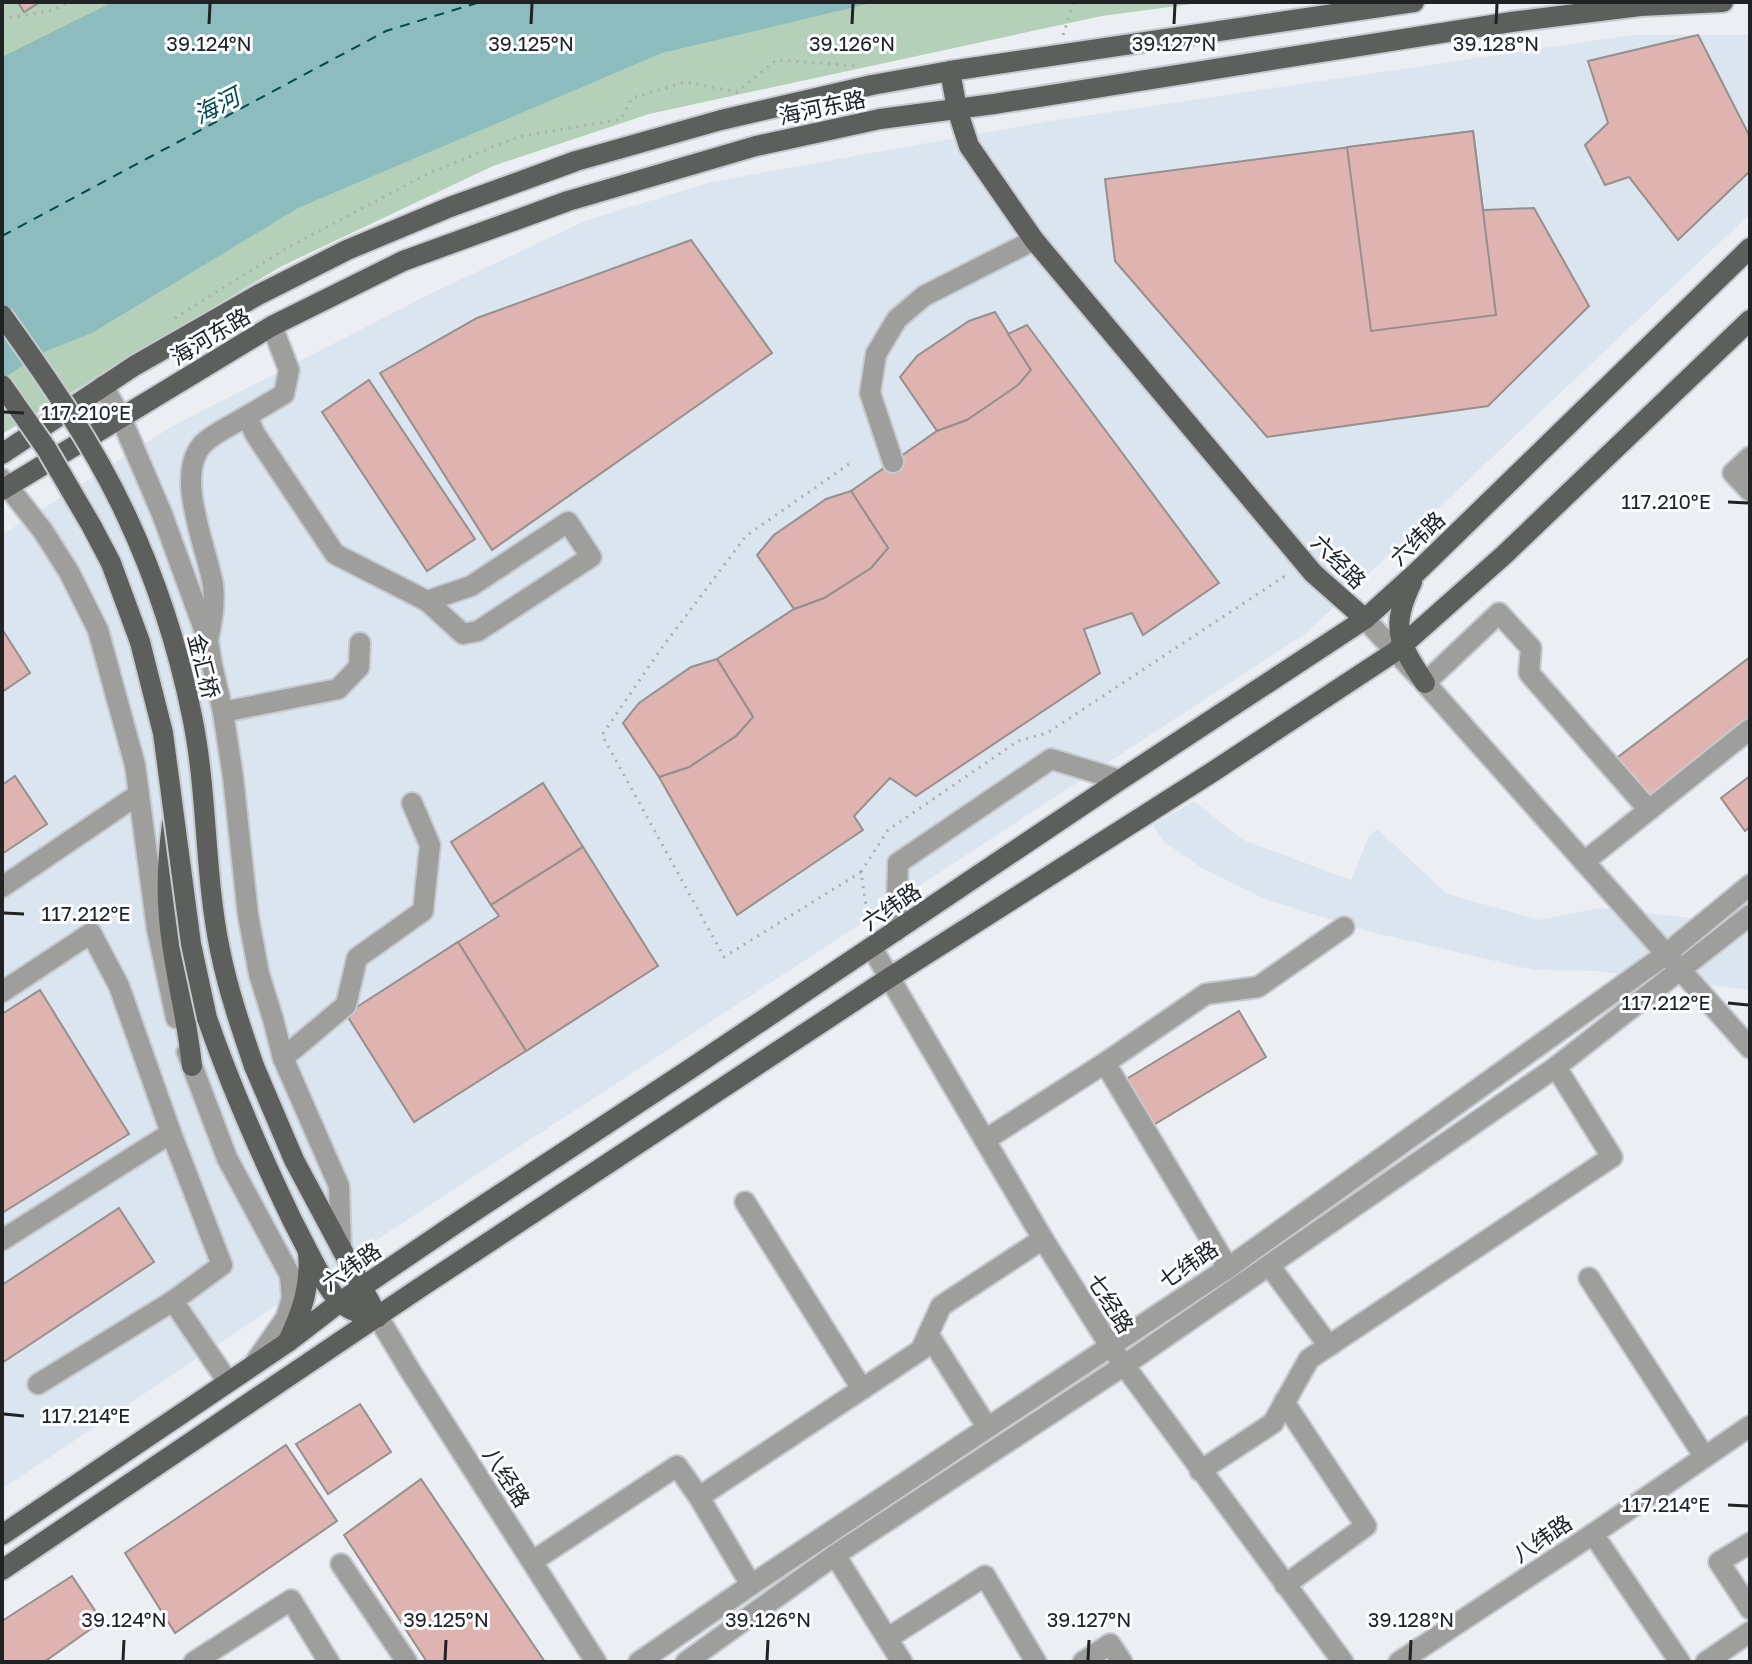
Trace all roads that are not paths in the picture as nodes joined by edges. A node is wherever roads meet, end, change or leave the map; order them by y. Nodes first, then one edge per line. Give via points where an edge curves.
1 (1414, 2) edge
2 (1723, 2) edge
3 (950, 71) junction
4 (957, 109) junction
5 (1034, 240) junction
6 (1750, 248) edge
7 (2, 315) edge
8 (1750, 320) edge
9 (272, 326) junction
10 (2, 385) edge
11 (103, 386) junction
12 (247, 416) junction
13 (121, 418) junction
14 (2, 454) edge
15 (1750, 457) edge
16 (893, 462) dead end
17 (4, 485) edge
18 (1750, 491) edge
19 (1418, 571) junction
20 (427, 601) junction
21 (1365, 619) junction
22 (208, 640) junction
23 (360, 643) dead end
24 (1399, 648) junction
25 (1425, 683) junction
26 (223, 712) junction
27 (1750, 729) edge
28 (1120, 780) junction
29 (139, 794) junction
30 (412, 803) dead end
31 (173, 808) junction
32 (1649, 810) junction
33 (1584, 862) junction
34 (1750, 885) edge
35 (2, 887) edge
36 (1750, 915) edge
37 (1344, 927) dead end
38 (896, 931) junction
39 (1710, 947) junction
40 (872, 948) junction
41 (1670, 951) junction
42 (1681, 970) junction
43 (889, 978) junction
44 (2, 992) edge
45 (1750, 1048) edge
46 (283, 1058) junction
47 (1105, 1063) junction
48 (192, 1066) junction
49 (254, 1066) joint
50 (1556, 1067) junction
51 (171, 1133) junction
52 (985, 1140) junction
53 (745, 1202) dead end
54 (1043, 1239) junction
55 (2, 1240) edge
56 (341, 1249) junction
57 (308, 1252) junction
58 (1269, 1265) junction
59 (1228, 1268) junction
60 (1589, 1278) dead end
61 (362, 1287) junction
62 (173, 1301) junction
63 (340, 1302) junction
64 (378, 1317) junction
65 (928, 1334) junction
66 (288, 1342) junction
67 (1110, 1346) junction
68 (1329, 1346) junction
69 (254, 1364) junction
70 (1123, 1366) junction
71 (228, 1382) junction
72 (38, 1384) dead end
73 (862, 1389) junction
74 (1284, 1402) junction
75 (1750, 1426) edge
76 (987, 1427) junction
77 (1704, 1456) junction
78 (1200, 1471) junction
79 (699, 1497) junction
80 (1593, 1534) junction
81 (2, 1535) edge
82 (1750, 1543) edge
83 (835, 1555) junction
84 (533, 1561) junction
85 (341, 1564) dead end
86 (2, 1570) edge
87 (751, 1585) junction
88 (1285, 1585) junction
89 (1750, 1609) edge
90 (1750, 1632) edge
91 (888, 1638) junction
92 (194, 1662) edge
93 (329, 1662) edge
94 (407, 1662) edge
95 (596, 1662) edge
96 (639, 1662) edge
97 (686, 1662) edge
98 (902, 1662) edge
99 (1036, 1662) edge
100 (1083, 1662) edge
101 (1122, 1662) edge
102 (1343, 1662) edge
103 (1399, 1662) edge
104 (1680, 1662) edge
105 (1706, 1662) edge

1 - 3 main road, 海河东路
2 - 4 main road, 海河东路 via 1511,22
3 - 4 main road, 六经路
3 - 11 main road, 海河东路 via 721,120 576,161 450,207 258,295
4 - 5 main road, 六经路 via 969,146
4 - 9 main road, 海河东路 via 880,119 756,146 568,201 403,261
5 - 16 street via 924,296 897,319 876,354 870,393
5 - 21 main road, 六经路 via 1304,563
6 - 19 main road, 六纬路
7 - 49 main road, 金汇桥, bridge via 99,463 157,589 193,718 220,950
8 - 24 main road
9 - 12 street via 289,370 284,394
9 - 13 main road, 海河东路
10 - 31 main road, bridge via 68,482 111,563 163,733
11 - 13 street
11 - 14 main road, 海河东路
12 - 20 street via 335,554
12 - 22 street via 204,443 192,462 191,494 213,584
13 - 17 main road, 海河东路
13 - 22 street
15 - 18 street via 1733,473
17 - 29 street via 52,545 98,630
19 - 21 main road, 六纬路
19 - 24 main road via 1402,605
20 - 20 street via 463,634 478,631 591,557 568,522 471,586
21 - 24 street, 六经路
21 - 28 main road, 六纬路
22 - 26 street
23 - 26 street via 359,667 338,689
24 - 25 street, 六经路
24 - 43 main road
25 - 32 street via 1499,613 1531,648 1529,673
25 - 33 street, 六经路
26 - 46 street via 248,915
27 - 32 street
28 - 38 main road, 六纬路
28 - 38 street via 1051,759 1025,776 898,863
29 - 35 street
29 - 48 street via 157,929 174,1013
30 - 46 street via 430,845 423,911 357,958 346,1005
31 - 48 main road, bridge via 169,916
31 - 57 main road, bridge via 207,1018 255,1142
32 - 33 street
33 - 41 street, 六经路 via 1648,935
34 - 41 street, 七纬路
36 - 39 street
37 - 47 street via 1258,987 1206,994
38 - 40 main road, 六纬路
39 - 41 street
39 - 42 street
40 - 43 street, 七经路
40 - 61 main road, 六纬路
41 - 42 street
41 - 59 street, 七纬路
42 - 45 street
42 - 50 street
43 - 52 street, 七经路
43 - 64 main road
44 - 51 street via 91,933 119,986
46 - 56 street via 339,1186
47 - 52 street
47 - 59 street
48 - 69 street via 227,1158 290,1275 292,1298 286,1318
49 - 56 main road, 八经路 via 294,1160
50 - 58 street
50 - 68 street via 1612,1157
51 - 55 street
51 - 62 street via 222,1265
52 - 54 street, 七经路
53 - 73 street
54 - 65 street via 941,1306
54 - 67 street, 七经路
56 - 61 main road, 八经路
57 - 63 main road
57 - 66 main road via 307,1291
58 - 68 street
58 - 70 street
59 - 67 street, 七纬路
60 - 77 street
61 - 63 main road, 六纬路
61 - 64 main road, 八经路
62 - 71 street
62 - 72 street
63 - 64 main road via 354,1312
63 - 66 main road, 六纬路
64 - 84 street, 八经路
64 - 86 main road
65 - 73 street via 921,1350
65 - 76 street
66 - 69 main road, 六纬路
67 - 70 street, 七经路
67 - 76 street, 七纬路
68 - 74 street via 1309,1359
69 - 71 main road, 六纬路
70 - 78 street, 七经路
70 - 83 street
71 - 81 main road, 六纬路
73 - 79 street
74 - 78 street via 1273,1423
74 - 88 street via 1366,1526
75 - 77 street, 八纬路
76 - 87 street, 七纬路
77 - 80 street, 八纬路
78 - 88 street, 七经路
79 - 84 street via 677,1466
79 - 87 street
80 - 103 street, 八纬路
80 - 104 street
82 - 89 street via 1719,1562
83 - 91 street
83 - 97 street
84 - 95 street, 八经路
85 - 94 street
87 - 96 street, 七纬路
88 - 102 street, 七经路
90 - 105 street
91 - 98 street
91 - 99 street via 985,1576
92 - 93 street via 291,1600
100 - 101 street via 1110,1644

